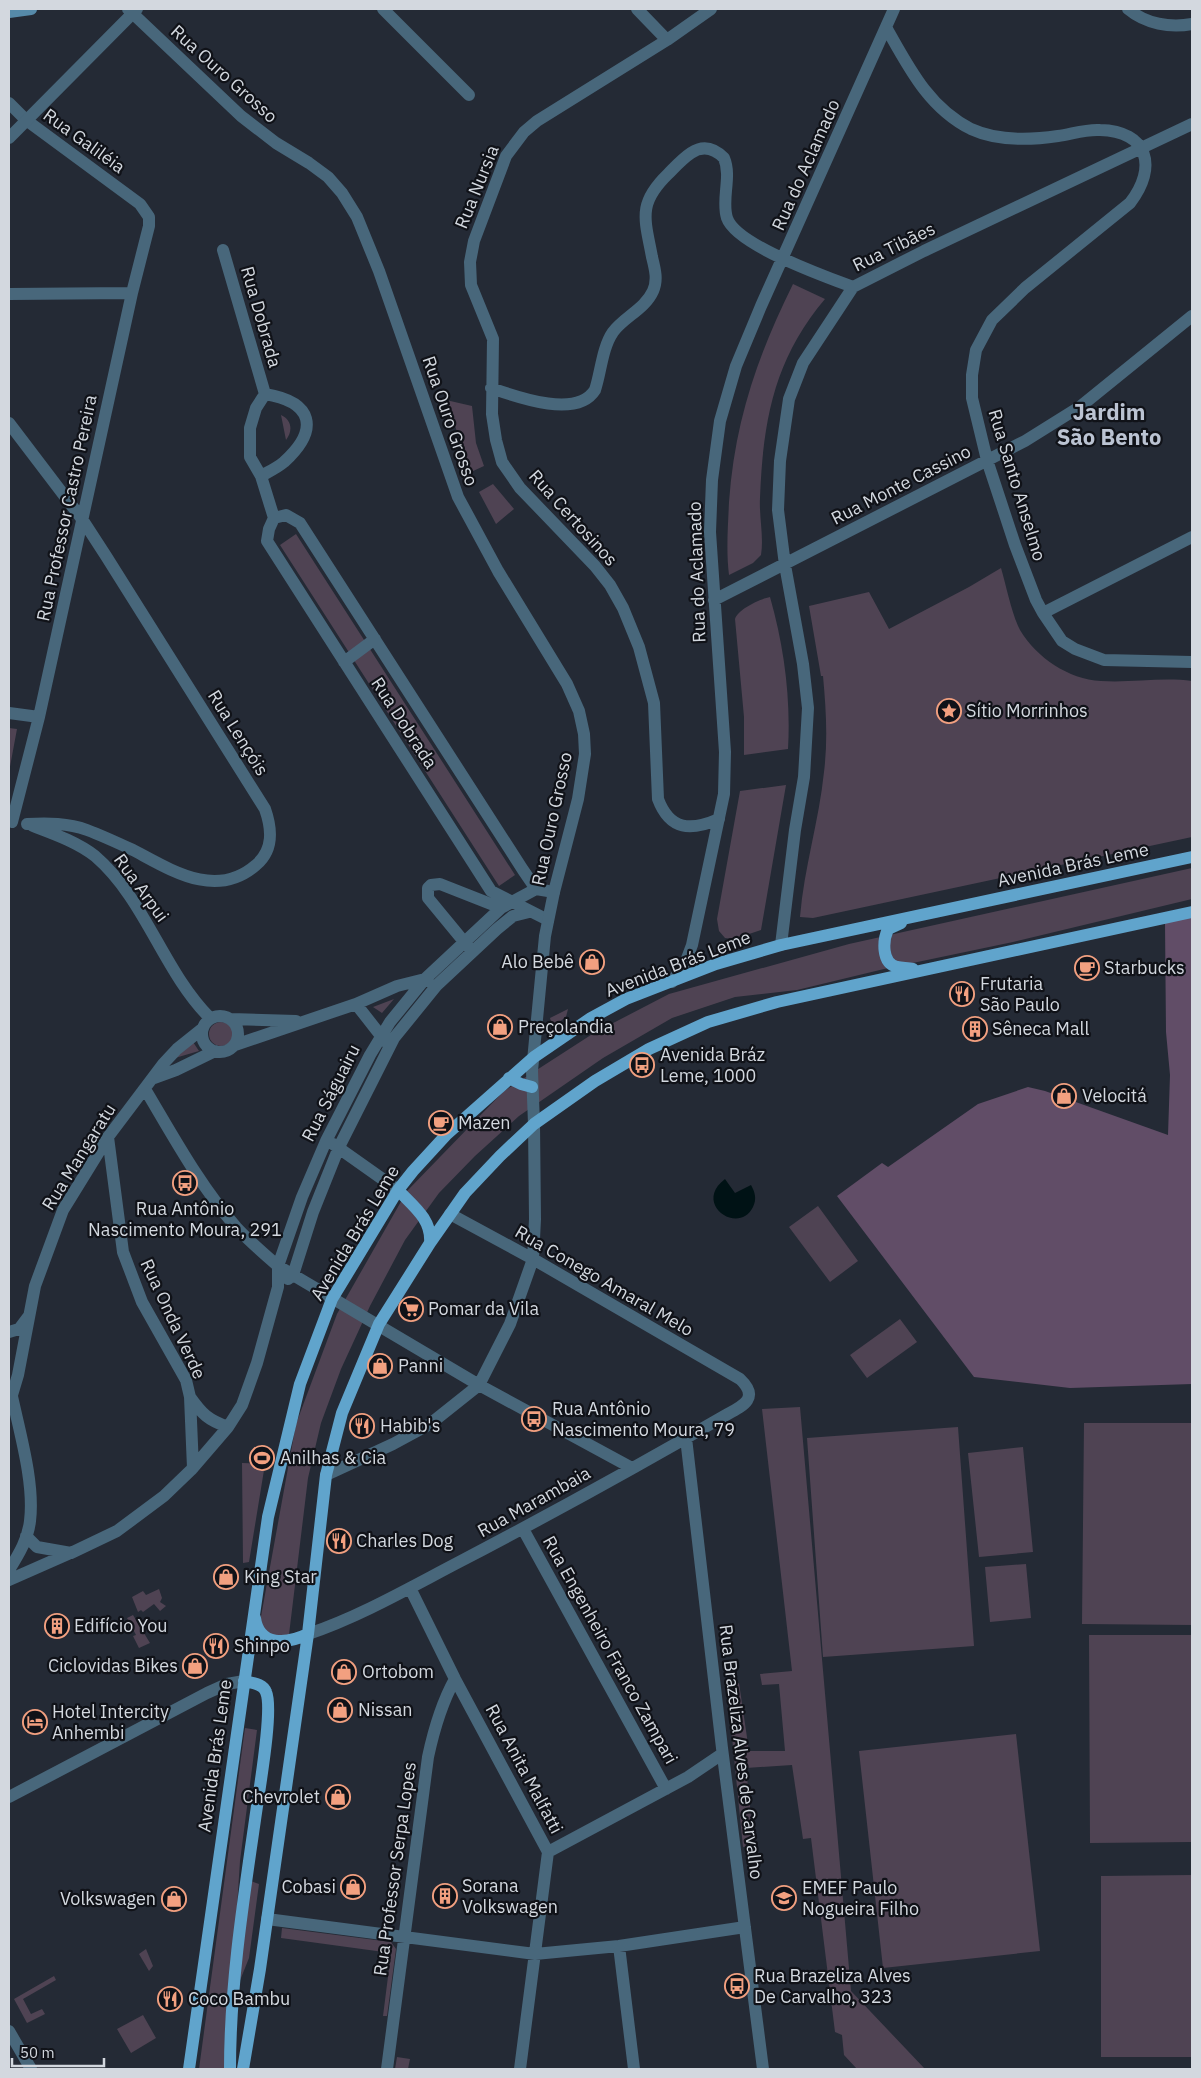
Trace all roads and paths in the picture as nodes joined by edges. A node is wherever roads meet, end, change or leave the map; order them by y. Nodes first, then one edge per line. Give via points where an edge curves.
1 (31, 9) edge
2 (383, 9) edge
3 (637, 9) edge
4 (711, 9) edge
5 (894, 9) edge
6 (1128, 9) edge
7 (133, 10) edge
8 (9, 12) edge
9 (1192, 24) edge
10 (887, 29) junction
11 (667, 40) junction
12 (469, 95) dead end
13 (9, 103) edge
14 (26, 120) junction
15 (1192, 124) edge
16 (9, 138) edge
17 (1142, 149) junction
18 (140, 204) joint
19 (223, 250) dead end
20 (782, 259) junction
21 (853, 287) junction
22 (132, 293) junction
23 (9, 294) edge
24 (1192, 316) edge
25 (491, 388) junction
26 (265, 394) junction
27 (9, 423) edge
28 (987, 460) junction
29 (261, 476) junction
30 (274, 518) junction
31 (82, 519) junction
32 (1192, 537) edge
33 (785, 565) junction
34 (714, 600) junction
35 (1042, 613) junction
36 (374, 639) junction
37 (344, 662) junction
38 (1192, 662) edge
39 (9, 713) edge
40 (39, 718) junction
41 (719, 819) junction
42 (11, 822) edge
43 (27, 824) junction
44 (1192, 857) edge
45 (536, 889) junction
46 (554, 892) junction
47 (507, 904) junction
48 (529, 912) junction
49 (1192, 912) edge
50 (907, 918) junction
51 (548, 920) junction
52 (781, 945) junction
53 (468, 947) junction
54 (919, 970) junction
55 (425, 979) junction
56 (672, 982) junction
57 (437, 985) junction
58 (356, 1004) junction
59 (210, 1018) junction
60 (231, 1019) junction
61 (304, 1021) junction
62 (202, 1029) junction
63 (385, 1041) junction
64 (235, 1045) junction
65 (215, 1051) junction
66 (534, 1057) junction
67 (154, 1078) junction
68 (509, 1078) junction
69 (532, 1087) junction
70 (145, 1090) junction
71 (534, 1124) junction
72 (108, 1138) junction
73 (326, 1141) junction
74 (339, 1147) junction
75 (398, 1190) junction
76 (450, 1214) junction
77 (430, 1243) junction
78 (533, 1259) junction
79 (278, 1266) junction
80 (292, 1275) junction
81 (278, 1286) junction
82 (332, 1299) junction
83 (28, 1317) junction
84 (379, 1324) junction
85 (9, 1332) edge
86 (9, 1380) edge
87 (740, 1380) joint
88 (479, 1385) junction
89 (12, 1395) junction
90 (190, 1397) junction
91 (228, 1427) junction
92 (686, 1438) junction
93 (193, 1468) junction
94 (632, 1468) junction
95 (326, 1475) junction
96 (523, 1529) junction
97 (26, 1536) junction
98 (71, 1553) junction
99 (9, 1570) edge
100 (9, 1580) edge
101 (410, 1588) junction
102 (254, 1605) junction
103 (308, 1634) junction
104 (455, 1678) junction
105 (244, 1681) junction
106 (722, 1754) junction
107 (666, 1789) junction
108 (9, 1798) edge
109 (548, 1852) junction
110 (267, 1919) junction
111 (745, 1928) junction
112 (404, 1937) junction
113 (619, 1946) junction
114 (534, 1954) junction
115 (9, 2031) edge
116 (31, 2069) edge
117 (190, 2069) edge
118 (230, 2069) edge
119 (243, 2069) edge
120 (387, 2069) edge
121 (520, 2069) edge
122 (634, 2069) edge
123 (763, 2069) edge

1 - 8 main road
2 - 12 street
3 - 11 street
4 - 11 street, Rua Nursia
5 - 10 street, Rua do Aclamado
6 - 9 street via 1161,24
7 - 14 street
7 - 46 street, Rua Ouro Grosso via 241,116 328,177 357,217 458,497 493,564 567,684 579,711 585,754 582,779
10 - 17 street via 929,97 949,116 973,130 996,137 1027,139 1099,130 1129,137
10 - 20 street, Rua do Aclamado
11 - 25 street, Rua Nursia via 537,121 506,156 474,241 470,262 471,285 492,338
13 - 14 street, Rua Galiléia
14 - 16 street
14 - 18 street, Rua Galiléia
15 - 17 street, Rua Tibães
17 - 21 street, Rua Tibães
17 - 28 street, Rua Santo Anselmo via 1147,163 1144,178 1130,203 1025,288 992,320 976,350 972,398
18 - 22 street, Rua Professor Castro Pereira via 149,217 149,226
19 - 26 street, Rua Dobrada
20 - 21 street
20 - 25 street via 731,225 726,208 728,177 724,158 713,149 697,149 661,180 646,204 645,218 655,283 647,301 612,334 591,396 577,404 564,405
20 - 34 street, Rua do Aclamado via 736,366 720,421 712,480 710,532
21 - 33 street, Rua Tibães via 803,363 789,400 780,461 778,510
22 - 23 street
22 - 31 street, Rua Professor Castro Pereira
24 - 28 street, Rua Monte Cassino via 1081,406
25 - 41 street, Rua Certosinos via 496,440 502,462 520,488 600,572 623,608 633,632 654,703 658,799 662,810 669,820 690,827
26 - 29 street via 256,408 249,441 250,457
26 - 29 street via 294,403 307,421 305,435 294,450 282,463
27 - 31 street, Rua Lençóis
28 - 33 street, Rua Monte Cassino
28 - 35 street, Rua Santo Anselmo via 1012,538
29 - 30 street
30 - 36 street, Rua Dobrada via 286,515 300,523
30 - 37 street, Rua Dobrada via 267,541
31 - 40 street, Rua Professor Castro Pereira
31 - 43 street, Rua Lençóis via 265,809 270,840 264,856 250,870 228,879 202,881 176,873 88,830 58,823
32 - 35 street
33 - 34 street, Rua Monte Cassino
33 - 52 street, Rua Tibães via 808,708 804,777
34 - 41 street, Rua do Aclamado via 725,752 724,794
35 - 38 street, Rua Santo Anselmo via 1062,641 1104,660
36 - 37 street
36 - 45 street, Rua Dobrada
37 - 47 street, Rua Dobrada via 491,891
39 - 40 street
40 - 42 street, Rua Professor Castro Pereira
41 - 56 street, Rua do Aclamado via 692,944 686,961
42 - 43 street, Rua Arpui
43 - 59 street, Rua Arpui via 80,846 95,856 122,886 188,993
44 - 50 main road, Avenida Brás Leme
45 - 46 street
45 - 47 street, Rua Ságuairu
46 - 51 street, Rua Ouro Grosso
47 - 48 street, Rua Dobrada
47 - 53 street, Rua Ságuairu
47 - 53 street via 440,884 428,888 428,898
48 - 51 street, Rua Dobrada
48 - 53 street, Rua Ságuairu via 508,919
49 - 54 main road
50 - 52 main road, Avenida Brás Leme
50 - 54 main road via 888,929 884,950 896,967
51 - 66 street, Rua Ouro Grosso
52 - 56 main road, Avenida Brás Leme via 716,964
53 - 55 street, Rua Ságuairu
53 - 57 street, Rua Ságuairu
54 - 71 main road via 777,1002 708,1022 649,1049
55 - 57 street
55 - 58 street via 397,986
55 - 63 street, Rua Ságuairu
56 - 66 main road, Avenida Brás Leme via 591,1018
57 - 63 street, Rua Ságuairu via 400,1030
58 - 61 street
58 - 63 street
59 - 60 street
59 - 62 street
60 - 61 street
60 - 64 street via 238,1031
61 - 64 street
62 - 65 street via 204,1043
62 - 67 street, Rua Mangaratu via 177,1049
63 - 73 street, Rua Ságuairu via 360,1073
63 - 74 street, Rua Ságuairu
64 - 65 street
65 - 67 street
66 - 68 main road, Avenida Brás Leme
66 - 69 street, Rua Ouro Grosso
67 - 70 street, Rua Mangaratu
68 - 69 main road
68 - 75 main road, Avenida Brás Leme via 447,1134
69 - 71 street, Rua Ouro Grosso
70 - 72 street, Rua Mangaratu
70 - 79 street via 212,1196 235,1226
71 - 76 main road via 465,1193
71 - 78 street, Rua Ouro Grosso
72 - 83 street, Rua Mangaratu via 63,1210 35,1286
72 - 90 street, Rua Onda Verde via 124,1252 142,1302 186,1380
73 - 74 street
73 - 79 street, Rua Ságuairu
74 - 75 street
74 - 80 street, Rua Ságuairu
75 - 77 main road via 424,1218
75 - 82 main road, Avenida Brás Leme
76 - 77 main road
76 - 78 street, Rua Conego Amaral Melo
77 - 84 main road
78 - 87 street, Rua Conego Amaral Melo
78 - 88 street, Rua Ouro Grosso via 510,1324
79 - 80 street
79 - 81 street, Rua Ságuairu
80 - 81 street
80 - 82 street
81 - 91 street, Rua Ságuairu via 249,1387
82 - 84 street
82 - 102 main road, Avenida Brás Leme via 300,1384 268,1517
83 - 85 street via 19,1329
83 - 89 street, Rua Mangaratu
84 - 88 street
84 - 95 main road via 342,1413
86 - 89 street
87 - 92 street, Rua Marambaia via 749,1391 746,1403
88 - 94 street
88 - 95 street via 430,1424
89 - 97 street via 29,1483 30,1522
90 - 91 street, Rua Onda Verde via 212,1422
90 - 93 street, Rua Onda Verde
91 - 93 street, Rua Ságuairu
92 - 94 street, Rua Marambaia
92 - 106 street, Rua Brazeliza Alves de Carvalho
93 - 98 street, Rua Ságuairu via 125,1526
94 - 96 street, Rua Marambaia
95 - 103 main road
96 - 101 street, Rua Marambaia
96 - 107 street, Rua Engenheiro Franco Zampari
97 - 98 street via 36,1547
97 - 99 street via 23,1548
98 - 100 street, Rua Ságuairu
101 - 103 street, Rua Marambaia
101 - 104 street, Rua Anita Malfatti
102 - 103 main road via 257,1628 267,1639 292,1640
102 - 105 main road, Avenida Brás Leme
103 - 110 main road
104 - 109 street, Rua Anita Malfatti
104 - 112 street, Rua Professor Serpa Lopes via 434,1726
105 - 108 street via 207,1693
105 - 117 main road, Avenida Brás Leme
105 - 118 main road via 264,1687 268,1702 234,1981
106 - 107 street
106 - 111 street, Rua Brazeliza Alves de Carvalho
107 - 109 street
109 - 114 street, Rua Anita Malfatti
110 - 112 street
110 - 119 main road
111 - 113 street
111 - 123 street, Rua Brazeliza Alves de Carvalho
112 - 114 street
112 - 120 street, Rua Professor Serpa Lopes
113 - 114 street
113 - 122 street
114 - 121 street, Rua Anita Malfatti
115 - 116 street

